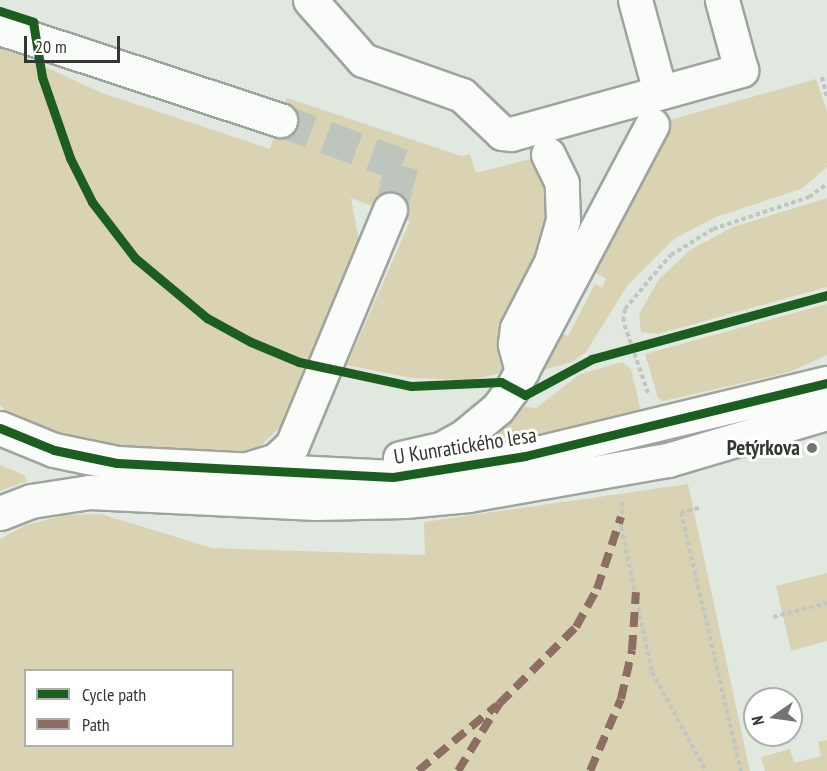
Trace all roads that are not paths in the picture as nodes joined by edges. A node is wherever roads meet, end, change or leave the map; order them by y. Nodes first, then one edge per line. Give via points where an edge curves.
1 (310, 0) edge
2 (635, 0) edge
3 (722, 0) edge
4 (0, 28) edge
5 (660, 92) junction
6 (280, 120) tunnel mouth
7 (652, 124) dead end
8 (548, 154) dead end
9 (390, 210) tunnel mouth
10 (533, 378) junction
11 (827, 383) edge
12 (827, 413) edge
13 (0, 428) edge
14 (239, 471) junction
15 (0, 513) edge

1 - 5 street via 363,60 462,95 502,133 511,134
2 - 5 street
3 - 5 street via 741,70
4 - 6 street
7 - 10 street
8 - 10 street via 562,183 563,220 551,262 517,328 515,344
9 - 14 street via 292,445 276,460
10 - 14 street via 441,449 396,459
11 - 14 street, U Kunratického lesa via 525,456 426,474 355,476
12 - 15 street via 668,460 468,495 316,503 89,492 31,501
13 - 14 street, U Kunratického lesa via 54,450 89,459 156,468

